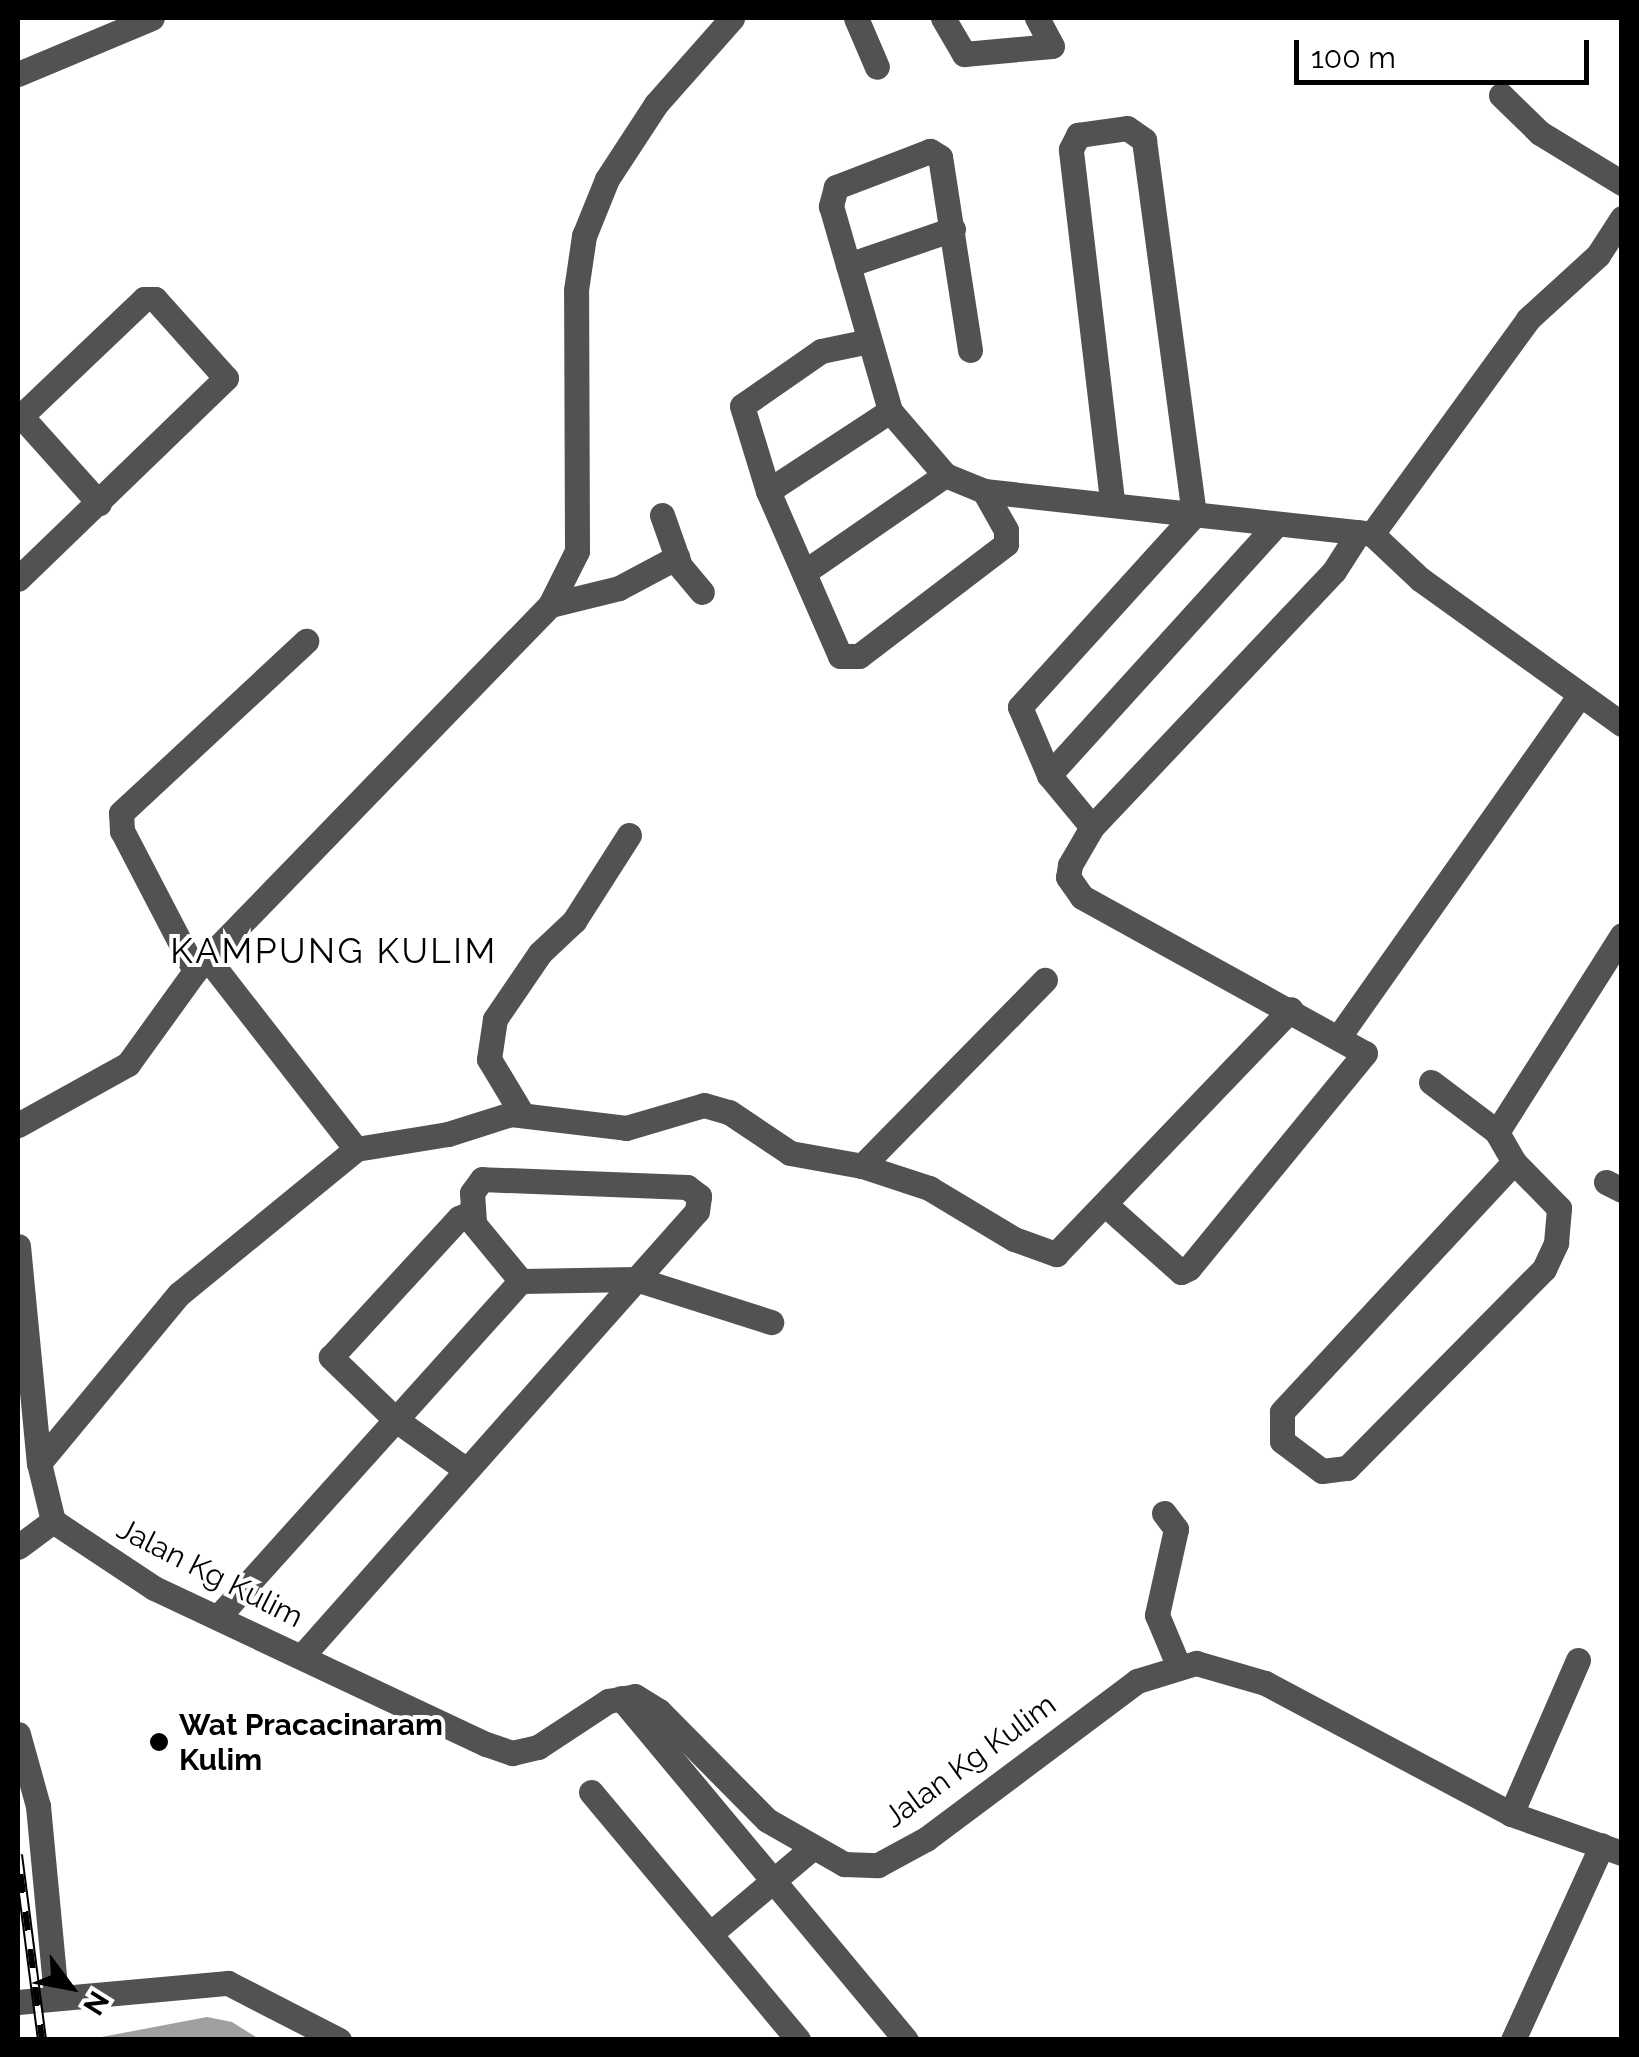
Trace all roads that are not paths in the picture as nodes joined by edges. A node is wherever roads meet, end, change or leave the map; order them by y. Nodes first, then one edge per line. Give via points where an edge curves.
1 (152, 18) edge
2 (732, 18) edge
3 (856, 18) edge
4 (943, 18) edge
5 (1037, 18) edge
6 (877, 66) dead end
7 (18, 74) edge
8 (1501, 95) dead end
9 (1622, 183) edge
10 (1622, 218) edge
11 (953, 229) junction
12 (848, 266) junction
13 (868, 340) junction
14 (970, 350) dead end
15 (890, 411) junction
16 (19, 417) edge
17 (945, 475) junction
18 (768, 490) junction
19 (984, 491) junction
20 (1112, 500) junction
21 (99, 504) junction
22 (1194, 514) junction
23 (662, 515) dead end
24 (1274, 527) junction
25 (1365, 533) junction
26 (677, 558) junction
27 (806, 572) junction
28 (18, 579) edge
29 (702, 592) dead end
30 (550, 604) junction
31 (306, 641) dead end
32 (1580, 695) junction
33 (1622, 724) edge
34 (1049, 775) junction
35 (1092, 827) junction
36 (629, 836) dead end
37 (1622, 935) edge
38 (201, 965) junction
39 (1046, 980) dead end
40 (1291, 1009) junction
41 (1340, 1035) junction
42 (1431, 1082) dead end
43 (522, 1114) junction
44 (18, 1125) edge
45 (1497, 1132) junction
46 (356, 1148) junction
47 (1514, 1162) junction
48 (862, 1166) junction
49 (1107, 1206) junction
50 (472, 1212) junction
51 (18, 1246) edge
52 (636, 1279) junction
53 (521, 1281) junction
54 (772, 1322) dead end
55 (396, 1420) junction
56 (39, 1464) junction
57 (465, 1469) junction
58 (1164, 1513) dead end
59 (53, 1521) junction
60 (18, 1547) edge
61 (218, 1617) junction
62 (302, 1656) junction
63 (1578, 1660) dead end
64 (1178, 1665) junction
65 (621, 1698) junction
66 (18, 1734) edge
67 (591, 1792) dead end
68 (1511, 1814) junction
69 (810, 1849) junction
70 (1612, 1849) edge
71 (774, 1880) junction
72 (710, 1934) junction
73 (56, 1997) junction
74 (18, 2002) edge
75 (339, 2040) edge
76 (798, 2040) edge
77 (906, 2040) edge
78 (1513, 2040) edge

1 - 7 street
2 - 30 street via 656,104 607,179 584,236 576,290 577,551
3 - 6 street
4 - 5 street via 964,54 1052,46
8 - 9 street via 1540,133
10 - 25 street via 1598,254 1528,319
11 - 12 street
11 - 12 street via 945,168 930,150 836,187 831,206
11 - 14 street
12 - 13 street
13 - 15 street
13 - 18 street via 821,352 742,406
15 - 17 street
15 - 18 street
16 - 21 street
16 - 21 street via 144,299 155,299 226,378
17 - 19 street
17 - 27 street
18 - 27 street
19 - 20 street
19 - 27 street via 1006,530 1006,544 853,659 837,650
20 - 22 street
20 - 22 street via 1070,149 1078,134 1127,128 1144,140
21 - 28 street
22 - 24 street
22 - 34 street via 1020,706
23 - 26 street
24 - 25 street
24 - 34 street
25 - 32 street
25 - 35 street
26 - 29 street
26 - 30 street via 619,588
30 - 38 street
31 - 38 street via 122,813 122,831
32 - 33 street
32 - 41 street
34 - 35 street
35 - 40 street via 1070,865 1073,888 1082,897
36 - 43 street via 574,921 540,953 495,1018 489,1059
37 - 45 street
38 - 44 street via 128,1064
38 - 46 street
39 - 48 street
40 - 41 street
40 - 49 street
41 - 49 street via 1360,1045 1365,1060 1189,1268 1182,1272
42 - 45 street
43 - 46 street
43 - 48 street via 626,1128 704,1105 729,1112 790,1153
45 - 47 street
46 - 56 street via 178,1294
47 - 47 street via 1286,1407 1280,1433 1322,1472 1347,1468 1544,1270 1556,1243 1558,1208
48 - 49 street via 929,1188 1042,1252 1068,1248
50 - 52 street via 473,1187 487,1179 694,1190 697,1211
50 - 53 street via 474,1224
50 - 55 street via 331,1352 336,1367
51 - 56 street
52 - 53 street
52 - 54 street
52 - 57 street
53 - 55 street
55 - 57 street
55 - 61 street
56 - 59 street
57 - 62 street
58 - 64 street via 1176,1529 1157,1615
59 - 60 street
59 - 61 street, Jalan Kg Kulim via 154,1588
61 - 62 street, Jalan Kg Kulim
62 - 65 street, Jalan Kg Kulim via 512,1753 538,1747 582,1715
63 - 68 street
64 - 68 street, Jalan Kg Kulim via 1217,1667 1265,1683
64 - 69 street, Jalan Kg Kulim via 1137,1681 926,1838 878,1864 844,1864
65 - 69 street, Jalan Kg Kulim via 634,1696 659,1711 766,1820
65 - 71 street
66 - 73 street via 38,1806
67 - 72 street
68 - 70 street, Jalan Kg Kulim
69 - 71 street
70 - 78 street
71 - 72 street
71 - 77 street
72 - 76 street
73 - 74 street via 36,2006
73 - 75 street via 228,1983

